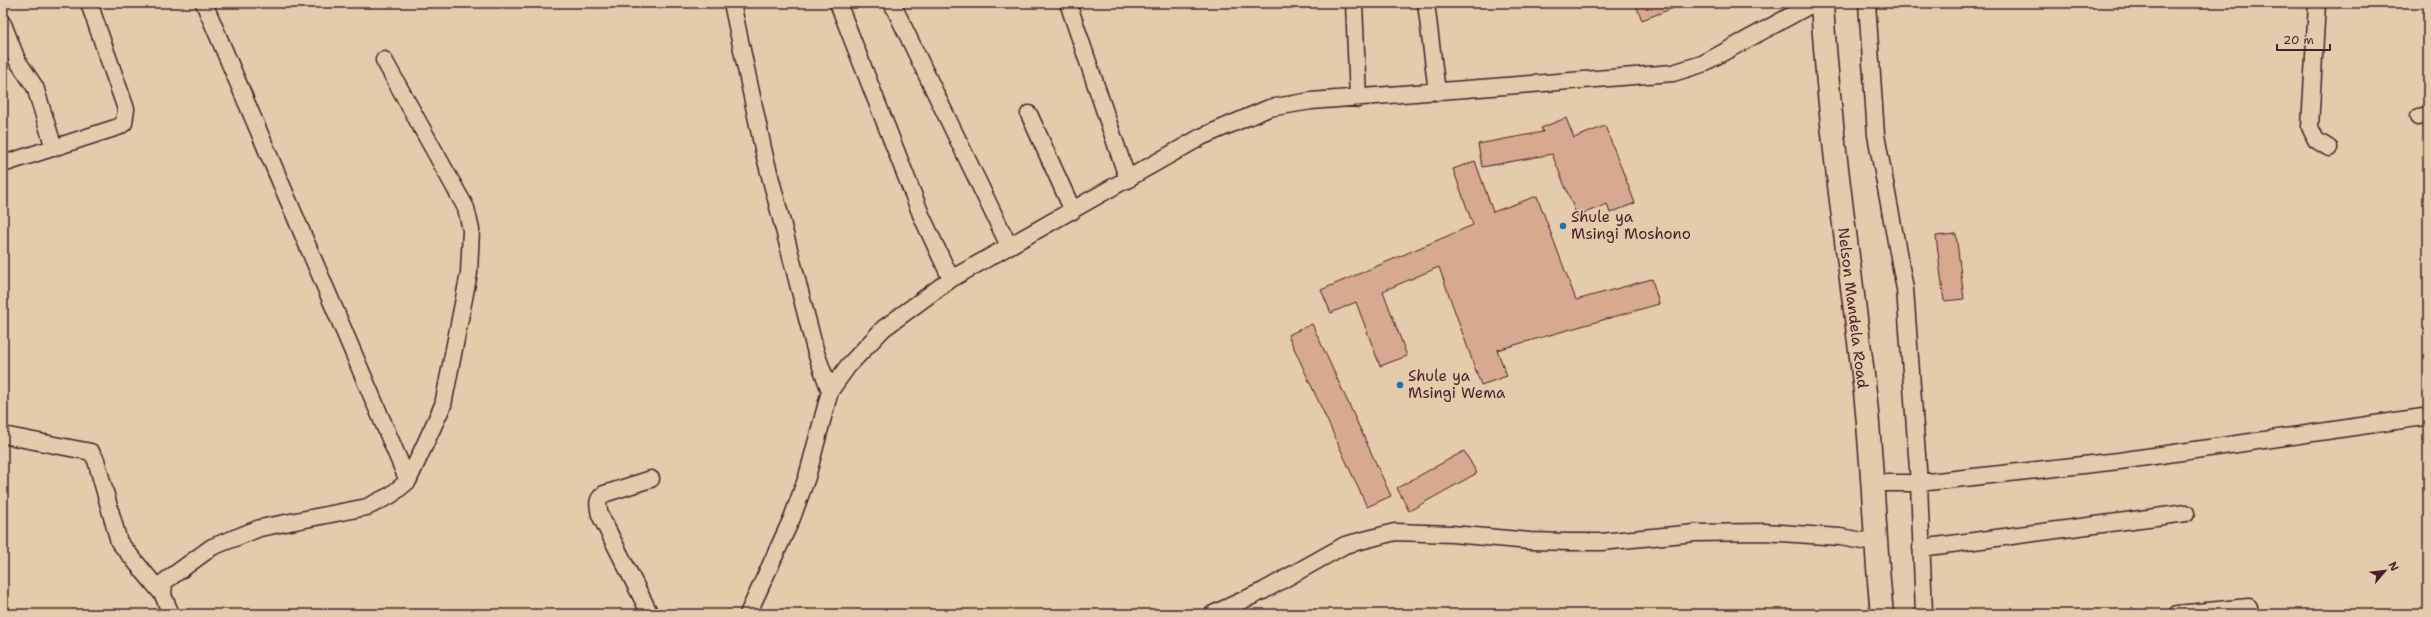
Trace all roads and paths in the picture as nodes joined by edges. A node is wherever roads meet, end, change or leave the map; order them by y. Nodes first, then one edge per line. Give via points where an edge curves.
1 (89, 3) edge
2 (204, 3) edge
3 (732, 3) edge
4 (838, 3) edge
5 (892, 3) edge
6 (1068, 3) edge
7 (1354, 3) edge
8 (1426, 3) edge
9 (1814, 3) edge
10 (1822, 3) edge
11 (1867, 3) edge
12 (2316, 3) edge
13 (1789, 10) edge
14 (3, 24) edge
15 (384, 60) dead end
16 (1437, 92) junction
17 (1358, 99) junction
18 (1029, 114) dead end
19 (54, 148) junction
20 (2329, 148) dead end
21 (3, 164) edge
22 (1128, 180) junction
23 (1073, 211) junction
24 (1009, 246) junction
25 (951, 278) junction
26 (830, 391) junction
27 (2423, 417) dead end
28 (3, 435) edge
29 (651, 479) dead end
30 (408, 481) junction
31 (1872, 483) junction
32 (1919, 483) junction
33 (2186, 512) dead end
34 (1875, 543) junction
35 (1921, 548) junction
36 (163, 595) junction
37 (2249, 607) dead end
38 (171, 614) edge
39 (650, 614) edge
40 (748, 614) edge
41 (1214, 614) edge
42 (1882, 614) edge
43 (1924, 614) edge
44 (2177, 614) edge

1 - 19 street via 126,109 126,116 124,123 118,127
2 - 30 street
3 - 26 street via 764,153 816,353
4 - 25 street via 922,217
5 - 24 street
6 - 22 street
7 - 17 street
8 - 16 street
9 - 13 street
10 - 31 main road, Nelson Mandela Road via 1834,159 1864,382
11 - 32 street via 1876,135 1905,289
12 - 20 street via 2310,128 2316,140
13 - 16 street via 1688,70
14 - 19 street via 17,60 34,87
15 - 30 street via 466,208 471,230 469,273 443,405
16 - 17 street
17 - 22 street via 1312,101 1269,108 1201,136
18 - 23 street
19 - 21 street
22 - 23 street
23 - 24 street
24 - 25 street
25 - 26 street via 884,328 848,366
26 - 40 street via 807,477 777,555
27 - 32 street via 2119,461
28 - 36 street via 91,452 96,460 120,542
29 - 39 street via 604,494 597,504 600,515
30 - 36 street via 391,495 367,507 260,528 212,547 168,577 162,588
31 - 32 street
31 - 34 main road, Nelson Mandela Road
32 - 35 street
33 - 35 street
34 - 41 street via 1840,537 1764,532 1695,533 1602,542 1569,542 1395,532 1346,544 1263,591
34 - 42 main road, Nelson Mandela Road
35 - 43 street
36 - 38 street
37 - 44 street

